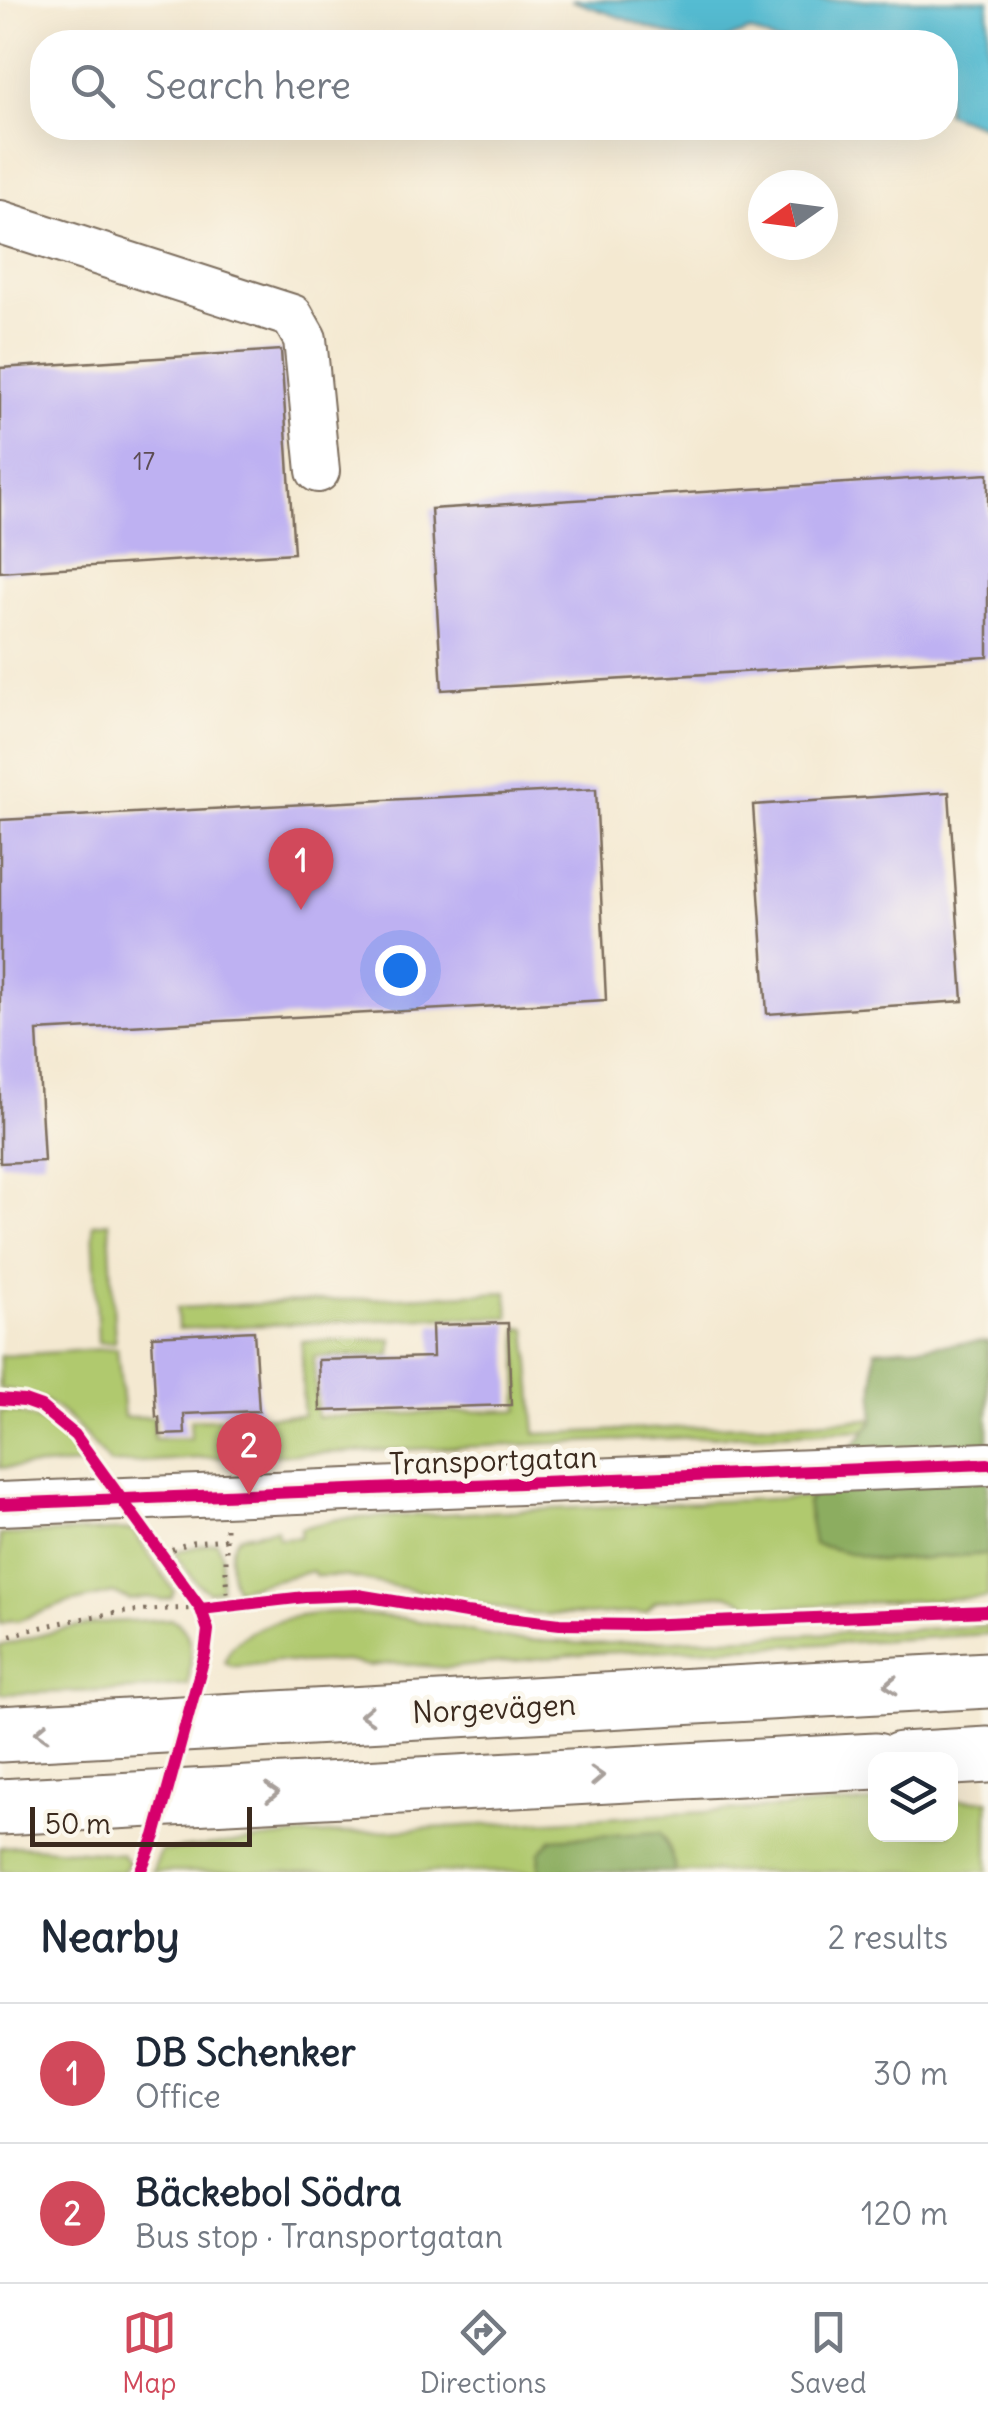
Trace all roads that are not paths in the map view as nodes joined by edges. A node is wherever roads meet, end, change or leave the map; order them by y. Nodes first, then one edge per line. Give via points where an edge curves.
1 (0, 222) edge
2 (318, 471) dead end
3 (988, 1464) edge
4 (0, 1504) edge
5 (988, 1680) edge
6 (0, 1734) edge
7 (988, 1755) edge
8 (958, 1757) edge
9 (868, 1761) edge
10 (0, 1807) edge

1 - 2 street via 292,316 305,340
3 - 4 street, Transportgatan
5 -> 6 highway, Norgevägen
7 - 8 highway
10 -> 9 highway

